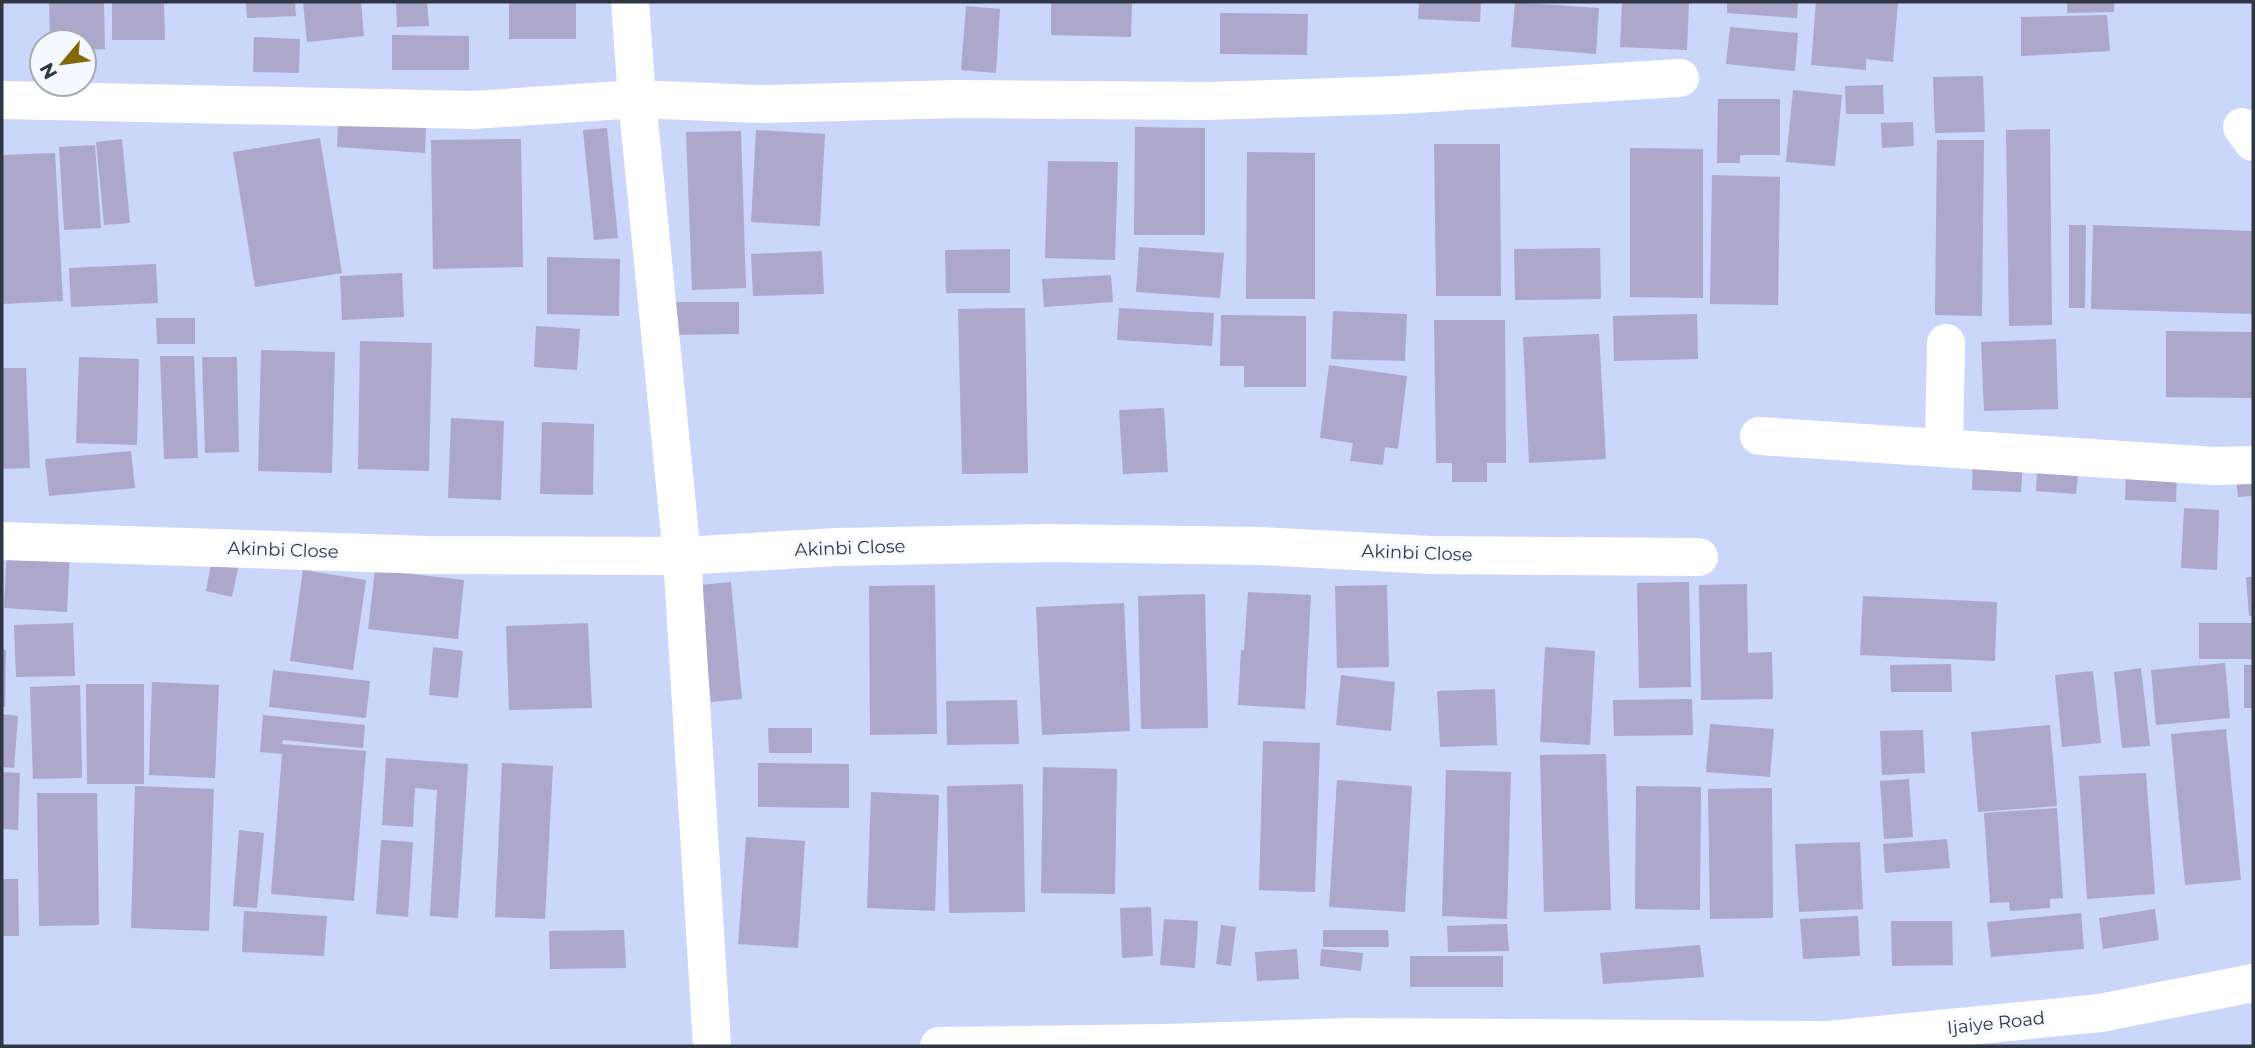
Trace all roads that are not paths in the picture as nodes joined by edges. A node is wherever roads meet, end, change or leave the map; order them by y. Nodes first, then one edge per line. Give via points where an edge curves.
1 (630, 2) edge
2 (1680, 78) dead end
3 (637, 99) junction
4 (2, 100) edge
5 (1946, 344) dead end
6 (1759, 436) dead end
7 (1944, 448) junction
8 (2253, 465) edge
9 (2, 541) edge
10 (682, 556) junction
11 (1699, 557) dead end
12 (2253, 983) edge
13 (1348, 1042) edge
14 (1164, 1045) edge
15 (712, 1046) edge
16 (939, 1046) edge

1 - 3 street
2 - 3 street via 1207,101 959,99 759,104
3 - 4 street via 473,110
3 - 10 street
5 - 7 street
6 - 7 street
7 - 8 street
9 - 10 street, Akinbi Close via 428,555
10 - 11 street, Akinbi Close via 837,547 1049,543 1262,546 1430,555
10 - 15 street
12 - 13 street, Ijaiye Road via 2100,1013 1828,1040
13 - 14 street, Ijaiye Road
14 - 16 street, Ijaiye Road

